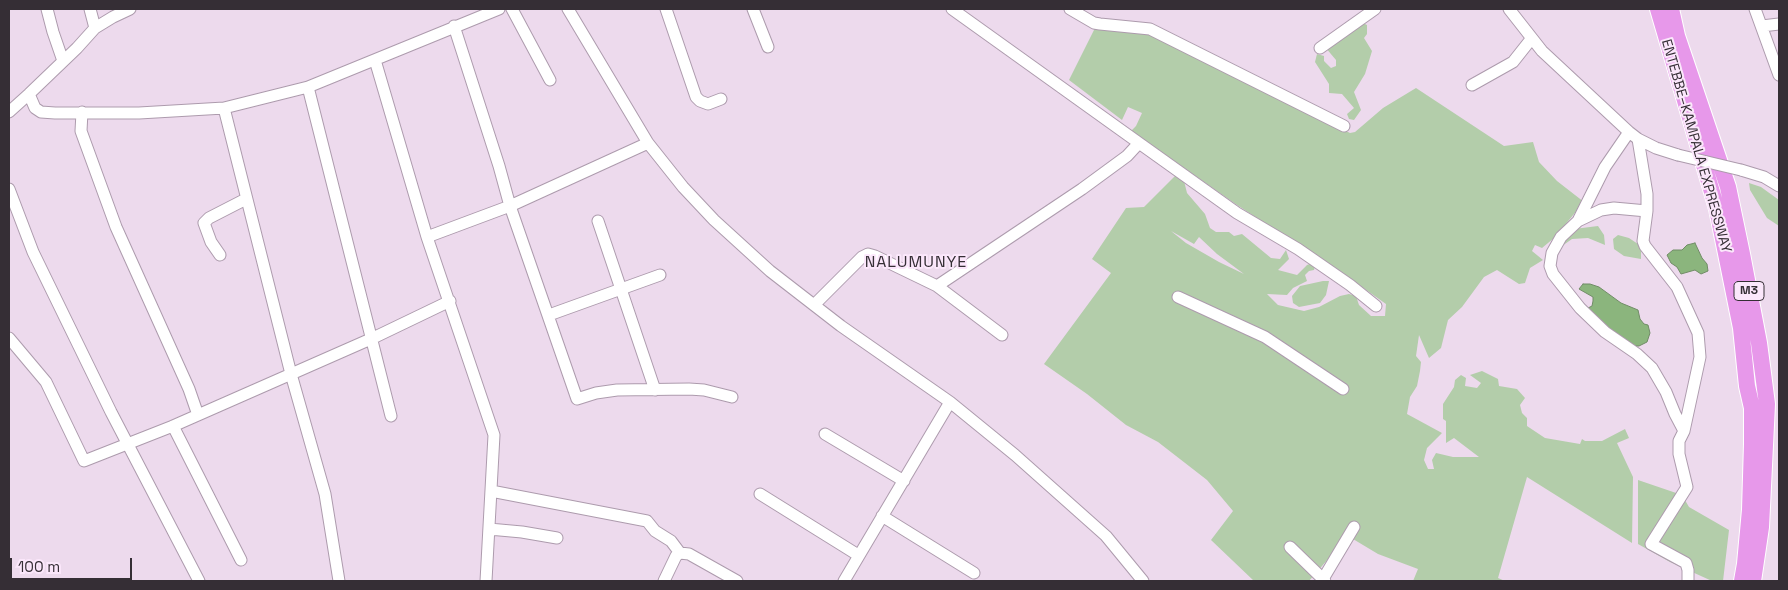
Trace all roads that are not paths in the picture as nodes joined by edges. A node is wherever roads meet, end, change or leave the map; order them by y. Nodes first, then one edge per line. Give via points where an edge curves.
1 (47, 9) edge
2 (90, 9) edge
3 (130, 9) edge
4 (499, 9) edge
5 (512, 9) edge
6 (568, 9) edge
7 (666, 9) edge
8 (753, 9) edge
9 (952, 9) edge
10 (1070, 9) edge
11 (1376, 9) edge
12 (1509, 9) edge
13 (1658, 9) edge
14 (1671, 9) edge
15 (1756, 9) edge
16 (1779, 24) edge
17 (454, 26) junction
18 (1762, 26) junction
19 (95, 28) junction
20 (1532, 38) junction
21 (768, 47) dead end
22 (1320, 48) dead end
23 (375, 60) junction
24 (63, 61) junction
25 (1779, 75) edge
26 (550, 80) dead end
27 (1472, 86) dead end
28 (308, 87) junction
29 (29, 94) junction
30 (721, 99) dead end
31 (224, 108) junction
32 (9, 112) edge
33 (82, 112) junction
34 (1344, 126) dead end
35 (1629, 132) junction
36 (1638, 139) junction
37 (648, 143) junction
38 (1139, 143) junction
39 (1779, 186) edge
40 (9, 189) edge
41 (246, 199) junction
42 (510, 206) junction
43 (1647, 211) junction
44 (598, 221) dead end
45 (1578, 221) junction
46 (427, 237) junction
47 (220, 255) dead end
48 (660, 275) dead end
49 (937, 286) junction
50 (622, 290) junction
51 (1178, 297) dead end
52 (450, 301) junction
53 (814, 305) junction
54 (1376, 306) dead end
55 (549, 315) junction
56 (1002, 335) dead end
57 (9, 338) edge
58 (373, 338) junction
59 (290, 374) junction
60 (1343, 389) dead end
61 (655, 390) junction
62 (732, 397) dead end
63 (950, 402) junction
64 (198, 415) junction
65 (391, 416) dead end
66 (173, 426) junction
67 (1684, 431) junction
68 (825, 434) dead end
69 (129, 443) junction
70 (904, 481) junction
71 (491, 491) junction
72 (760, 494) dead end
73 (882, 516) junction
74 (1354, 527) dead end
75 (489, 528) junction
76 (557, 538) dead end
77 (1290, 547) dead end
78 (680, 553) junction
79 (858, 555) junction
80 (241, 560) dead end
81 (974, 573) dead end
82 (1324, 580) edge
83 (199, 581) edge
84 (339, 581) edge
85 (486, 581) edge
86 (664, 581) edge
87 (736, 581) edge
88 (844, 581) edge
89 (1143, 581) edge
90 (1688, 581) edge
91 (1742, 581) edge
92 (1753, 581) edge

1 - 24 street
2 - 19 street
3 - 19 street
4 - 17 street
5 - 26 street
6 - 37 street
7 - 30 street via 696,97 708,104
8 - 21 street
9 - 38 street
10 - 34 street via 1100,24 1150,29
11 - 22 street
12 - 20 street
13 - 91 highway, ENTEBBE–KAMPALA EXPRESSWAY / M3 via 1717,210 1741,328 1752,408 1750,510
14 - 92 highway, ENTEBBE–KAMPALA EXPRESSWAY / M3 via 1677,36 1728,187 1767,404 1761,527
15 - 18 street
16 - 18 street
17 - 23 street
17 - 42 street
18 - 25 street
19 - 24 street
20 - 27 street via 1514,62
20 - 35 street
23 - 28 street
23 - 46 street
24 - 29 street
28 - 31 street
28 - 58 street
29 - 32 street
29 - 33 street via 35,108 41,112
31 - 33 street via 145,113
31 - 41 street
33 - 64 street via 81,131 116,228
35 - 36 street
35 - 45 street via 1605,167
36 - 39 street, bridge via 1678,155 1764,177
36 - 43 street
37 - 42 street
37 - 53 street via 714,220 770,271
38 - 49 street via 1127,156 1082,189
38 - 54 street via 1237,213 1305,254
40 - 69 street via 33,252
41 - 47 street via 204,223
41 - 59 street
42 - 46 street
42 - 55 street
43 - 45 street via 1609,208
43 - 67 street via 1645,246 1677,288 1690,312 1699,340 1700,358
44 - 50 street
45 - 67 street via 1561,237 1552,253 1550,266 1553,274 1595,323 1652,368
46 - 52 street
48 - 50 street
49 - 53 street via 868,254
49 - 56 street
50 - 55 street
50 - 61 street
51 - 60 street via 1265,337
52 - 58 street
52 - 71 street via 494,435
53 - 63 street
55 - 61 street via 577,399 617,390
57 - 69 street via 46,382 84,461
58 - 59 street
58 - 65 street
59 - 64 street
59 - 84 street via 325,494
61 - 62 street via 704,390
63 - 70 street
63 - 89 street via 1090,520
64 - 66 street
66 - 69 street
66 - 80 street
67 - 90 street via 1678,454 1687,487 1651,544 1686,563
68 - 70 street
69 - 83 street
70 - 73 street
71 - 75 street
71 - 78 street via 647,521
72 - 79 street
73 - 79 street
73 - 81 street
74 - 82 street
75 - 76 street
75 - 85 street
77 - 82 street
78 - 86 street
78 - 87 street via 689,554
79 - 88 street

